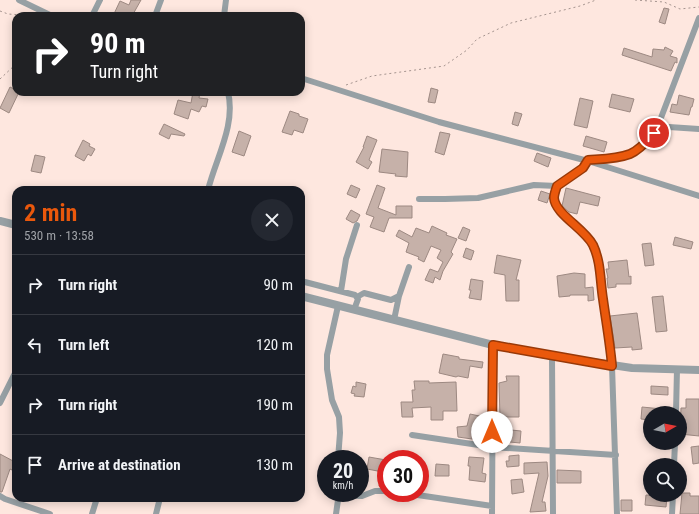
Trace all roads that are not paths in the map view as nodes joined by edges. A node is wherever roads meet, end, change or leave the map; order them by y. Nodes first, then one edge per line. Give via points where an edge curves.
1 (19, 0) edge
2 (100, 0) edge
3 (161, 0) edge
4 (226, 0) edge
5 (44, 12) edge
6 (94, 12) edge
7 (156, 12) edge
8 (224, 12) edge
9 (699, 18) edge
10 (305, 79) edge
11 (229, 96) edge
12 (699, 129) edge
13 (654, 133) junction
14 (588, 160) junction
15 (209, 186) edge
16 (557, 186) junction
17 (699, 196) edge
18 (419, 198) dead end
19 (0, 221) edge
20 (12, 223) edge
21 (357, 225) dead end
22 (409, 267) dead end
23 (305, 281) edge
24 (341, 291) junction
25 (399, 296) junction
26 (305, 297) edge
27 (357, 297) junction
28 (338, 306) junction
29 (354, 310) junction
30 (394, 320) junction
31 (493, 345) junction
32 (552, 356) junction
33 (612, 366) junction
34 (677, 369) junction
35 (699, 370) edge
36 (12, 379) edge
37 (0, 403) edge
38 (676, 406) edge
39 (412, 435) dead end
40 (492, 447) junction
41 (339, 450) edge
42 (553, 452) junction
43 (616, 455) junction
44 (0, 496) edge
45 (429, 497) edge
46 (12, 501) edge
47 (14, 502) edge
48 (96, 502) edge
49 (159, 502) edge
50 (338, 502) edge
51 (673, 502) edge
52 (492, 506) junction
53 (50, 514) edge
54 (92, 514) edge
55 (156, 514) edge
56 (336, 514) edge
57 (492, 514) edge
58 (553, 514) edge
59 (617, 514) edge
60 (672, 514) edge

1 - 5 street
2 - 6 street
3 - 7 street
4 - 8 street
9 - 13 street
10 - 14 street via 439,122
11 - 15 street via 231,112 229,126
12 - 13 street via 669,126
13 - 14 street via 631,154
14 - 16 street via 583,168
14 - 17 street
16 - 18 street via 534,185 478,198
16 - 33 street via 554,198 559,210 585,233 597,253
19 - 20 street
21 - 24 street via 346,260
22 - 25 street
23 - 24 street
24 - 27 street
25 - 27 street via 391,300 364,293
25 - 30 street
26 - 28 street
27 - 29 street
28 - 29 street
28 - 41 street via 327,369 332,400 339,417
29 - 30 street
30 - 31 street
31 - 32 street
31 - 40 street
32 - 33 street
32 - 42 street
33 - 34 street
33 - 43 street
34 - 35 street
34 - 38 street
36 - 37 street
39 - 40 street
40 - 42 street
40 - 52 street
42 - 43 street
42 - 58 street
43 - 59 street
44 - 46 street
45 - 52 street
47 - 53 street
48 - 54 street
49 - 55 street
50 - 56 street
51 - 60 street
52 - 57 street

